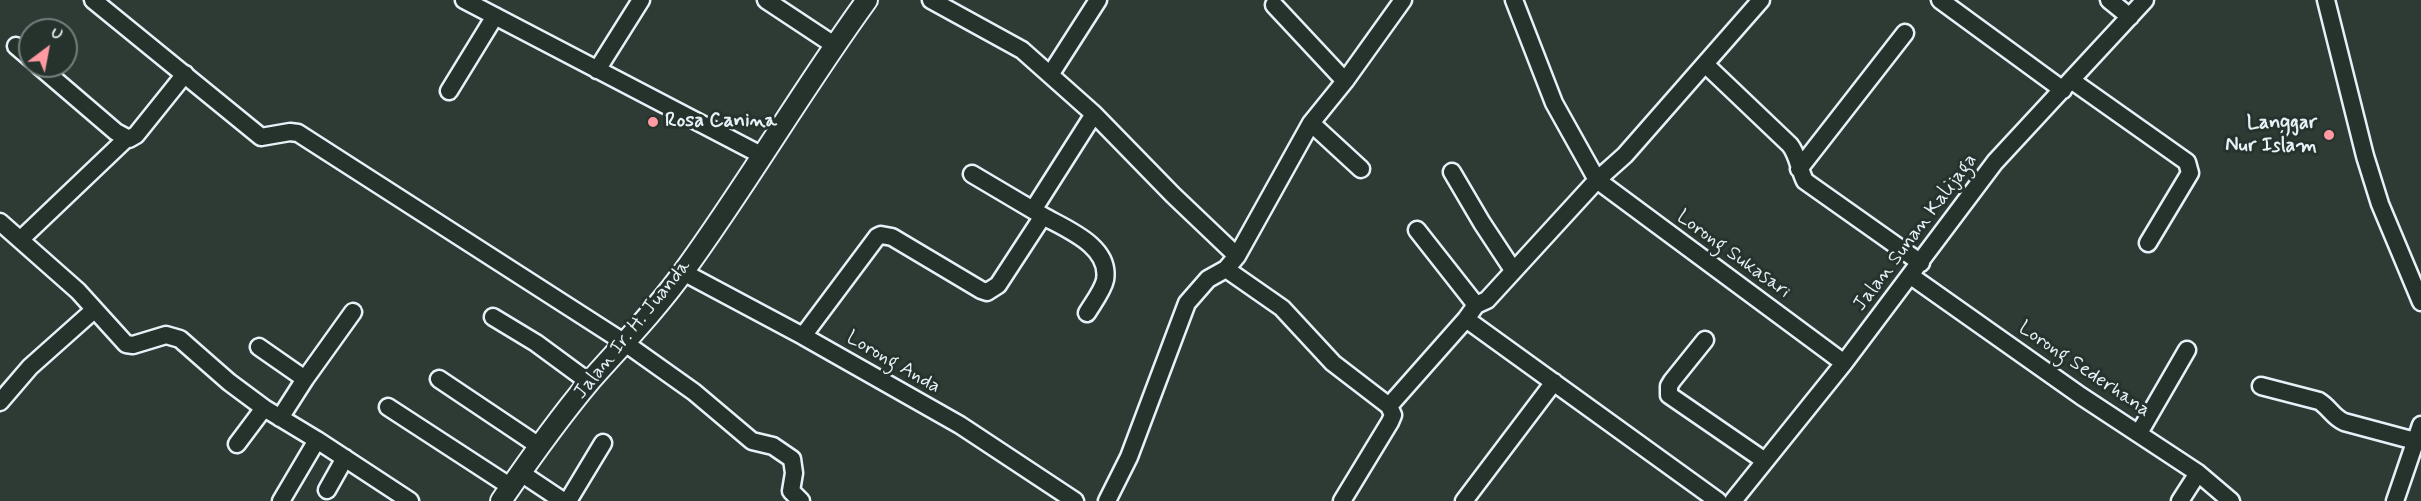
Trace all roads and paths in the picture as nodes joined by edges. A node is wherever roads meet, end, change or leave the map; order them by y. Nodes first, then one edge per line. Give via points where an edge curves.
1 (93, 0) edge
2 (464, 0) edge
3 (641, 0) edge
4 (766, 0) edge
5 (867, 0) edge
6 (931, 0) edge
7 (1098, 0) edge
8 (1403, 0) edge
9 (1514, 0) edge
10 (1761, 0) edge
11 (1940, 0) edge
12 (2109, 0) edge
13 (2145, 0) edge
14 (2326, 0) edge
15 (1274, 5) dead end
16 (495, 16) junction
17 (2130, 17) junction
18 (1905, 33) dead end
19 (834, 45) junction
20 (1705, 64) junction
21 (597, 70) junction
22 (185, 74) junction
23 (1050, 75) junction
24 (53, 78) edge
25 (1345, 81) junction
26 (2067, 85) junction
27 (450, 91) dead end
28 (1094, 114) junction
29 (1311, 123) junction
30 (126, 139) junction
31 (763, 156) junction
32 (1361, 169) dead end
33 (1799, 169) junction
34 (1452, 172) dead end
35 (972, 174) dead end
36 (1597, 180) junction
37 (1038, 213) junction
38 (0, 222) edge
39 (1418, 230) dead end
40 (21, 239) junction
41 (2148, 243) dead end
42 (1232, 262) junction
43 (1916, 269) junction
44 (1513, 270) junction
45 (683, 272) junction
46 (2421, 302) edge
47 (94, 310) junction
48 (353, 312) dead end
49 (1087, 313) dead end
50 (1471, 313) junction
51 (494, 317) dead end
52 (803, 336) junction
53 (1705, 340) dead end
54 (625, 343) junction
55 (259, 347) dead end
56 (2187, 350) dead end
57 (1844, 363) junction
58 (305, 379) junction
59 (439, 379) dead end
60 (590, 382) junction
61 (1554, 382) junction
62 (2261, 386) dead end
63 (0, 402) edge
64 (1389, 406) junction
65 (388, 407) dead end
66 (264, 408) junction
67 (280, 418) junction
68 (2421, 425) edge
69 (2139, 434) junction
70 (317, 440) junction
71 (2415, 441) junction
72 (603, 443) dead end
73 (237, 444) dead end
74 (539, 446) junction
75 (345, 458) junction
76 (1765, 461) junction
77 (2198, 473) junction
78 (511, 487) edge
79 (327, 490) dead end
80 (281, 501) edge
81 (410, 501) edge
82 (566, 501) edge
83 (801, 501) edge
84 (1075, 501) edge
85 (1107, 501) edge
86 (1342, 501) edge
87 (1464, 501) edge
88 (1718, 501) edge
89 (1733, 501) edge
90 (2180, 501) edge
91 (2231, 501) edge
92 (2395, 501) edge

1 - 22 street
2 - 16 street
3 - 21 street
4 - 19 street
5 - 19 main road, Jalan Ir. H. Juanda
6 - 23 street via 1022,50
7 - 23 street
8 - 25 street
9 - 36 street via 1554,103
10 - 20 street
11 - 26 street
12 - 17 street
13 - 17 street, Jalan Sunan Kalijaga
14 - 46 street via 2380,204
15 - 25 street
16 - 21 street
16 - 27 street
17 - 26 street, Jalan Sunan Kalijaga
18 - 33 street
19 - 31 main road, Jalan Ir. H. Juanda
20 - 33 street, Lorong Sederhana via 1790,145 1796,152
20 - 36 street via 1625,155
21 - 31 street
22 - 30 street via 136,135
22 - 54 street via 261,136 298,133
23 - 28 street
24 - 30 street
25 - 29 street
26 - 41 street via 2190,166 2190,173
26 - 43 street, Jalan Sunan Kalijaga via 1995,162
28 - 37 street
28 - 42 street
29 - 32 street
29 - 42 street
30 - 40 street
31 - 45 main road, Jalan Ir. H. Juanda
33 - 43 street, Lorong Sederhana via 1805,181
34 - 44 street
35 - 37 street
36 - 44 street
36 - 57 street, Lorong Sukasari
37 - 49 street via 1090,244 1103,261 1105,281
37 - 52 street via 998,285 987,292 892,237 877,237
38 - 40 street
39 - 50 street
40 - 47 street
42 - 64 street via 1333,363
42 - 85 street via 1208,279 1187,303 1129,457
43 - 57 street, Jalan Sunan Kalijaga
43 - 69 street, Lorong Sederhana via 2081,396
44 - 50 street
45 - 52 street, Lorong Anda
45 - 54 main road, Jalan Ir. H. Juanda
47 - 63 street via 30,368
47 - 66 street via 126,344 166,335 180,339
48 - 58 street
50 - 61 street
50 - 64 street
51 - 60 street
52 - 84 street, Lorong Anda via 960,425
53 - 76 street via 1672,381 1669,395
54 - 60 main road, Jalan Ir. H. Juanda
54 - 83 street via 694,392 752,441 773,446 792,459 791,491
55 - 58 street
56 - 69 street
57 - 76 street, Jalan Sunan Kalijaga
58 - 67 street
59 - 74 street
60 - 74 main road, Jalan Ir. H. Juanda
61 - 87 street
61 - 88 street
62 - 71 street via 2319,401 2344,422
64 - 86 street via 1393,415 1390,422
65 - 78 street
66 - 67 street
66 - 73 street
67 - 70 street
68 - 71 street
69 - 77 street, Lorong Sederhana
70 - 75 street
70 - 80 street
71 - 92 street
72 - 82 street
74 - 78 main road, Jalan Ir. H. Juanda
75 - 79 street
75 - 81 street
76 - 89 street, Jalan Sunan Kalijaga
77 - 90 street
77 - 91 street, Lorong Sederhana
78 - 82 street

